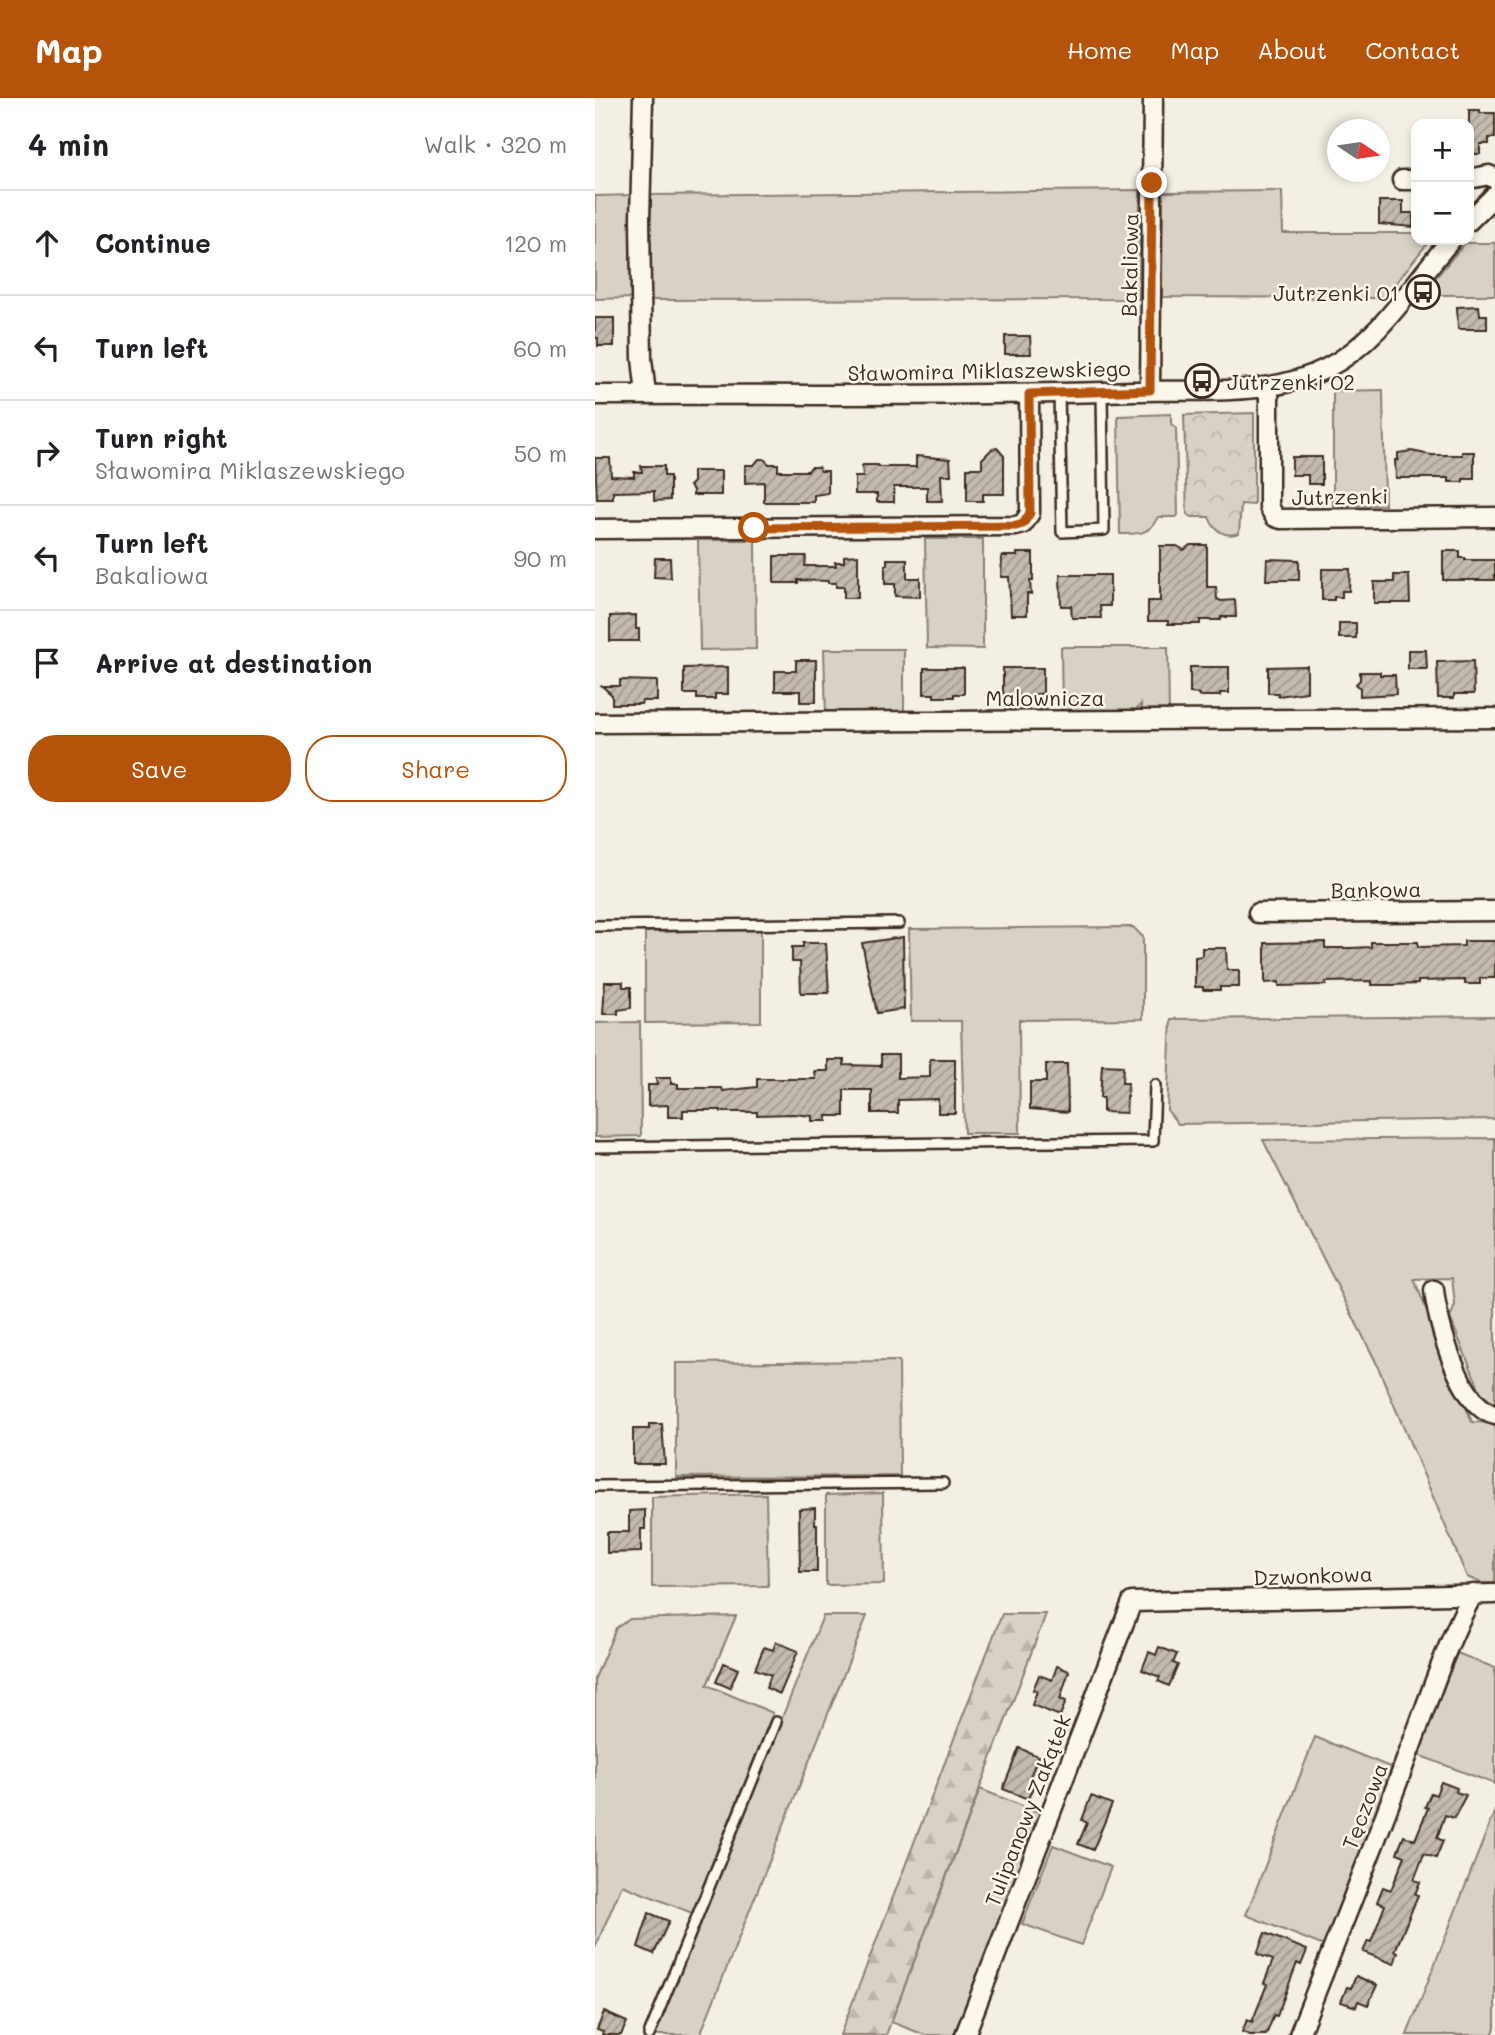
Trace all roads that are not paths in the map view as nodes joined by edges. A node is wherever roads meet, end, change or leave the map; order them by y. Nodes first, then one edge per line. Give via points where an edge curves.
1 (643, 98) edge
2 (1153, 98) edge
3 (1474, 178) edge
4 (1495, 180) edge
5 (1495, 195) edge
6 (1474, 216) edge
7 (1447, 245) edge
8 (1269, 387) junction
9 (1150, 390) junction
10 (1102, 392) junction
11 (1059, 393) junction
12 (646, 394) junction
13 (1029, 394) junction
14 (595, 395) edge
15 (1495, 517) edge
16 (595, 529) edge
17 (1495, 718) edge
18 (595, 723) edge
19 (1495, 911) edge
20 (1258, 913) dead end
21 (899, 923) dead end
22 (595, 926) edge
23 (1155, 1085) dead end
24 (595, 1147) edge
25 (1434, 1290) dead end
26 (1495, 1415) edge
27 (943, 1483) dead end
28 (595, 1486) edge
29 (1473, 1594) junction
30 (1495, 1594) edge
31 (1132, 1602) joint
32 (776, 1722) dead end
33 (649, 2035) edge
34 (965, 2035) edge
35 (1299, 2035) edge

1 - 12 street via 642,359
2 - 9 street, Bakaliowa
3 - 4 street via 1489,175
5 - 6 street
7 - 8 street, Sławomira Miklaszewskiego via 1385,321 1353,351 1317,373
8 - 9 street, Sławomira Miklaszewskiego
8 - 15 street, Jutrzenki via 1269,507 1275,517
9 - 10 street, Sławomira Miklaszewskiego
10 - 11 street, Sławomira Miklaszewskiego
10 - 11 lane via 1104,530 1062,532
11 - 13 street, Sławomira Miklaszewskiego
12 - 13 street, Sławomira Miklaszewskiego
12 - 14 street, Sławomira Miklaszewskiego
13 - 16 street via 1030,513 1023,524
17 - 18 street, Malownicza
19 - 20 street, Bankowa
21 - 22 lane
23 - 24 lane via 1153,1141
25 - 26 street via 1460,1381 1477,1407
27 - 28 lane
29 - 30 street, Dzwonkowa
29 - 31 street, Dzwonkowa
29 - 35 street, Tęczowa via 1455,1630
31 - 34 street, Tulipanowy Zakątek
32 - 33 lane

